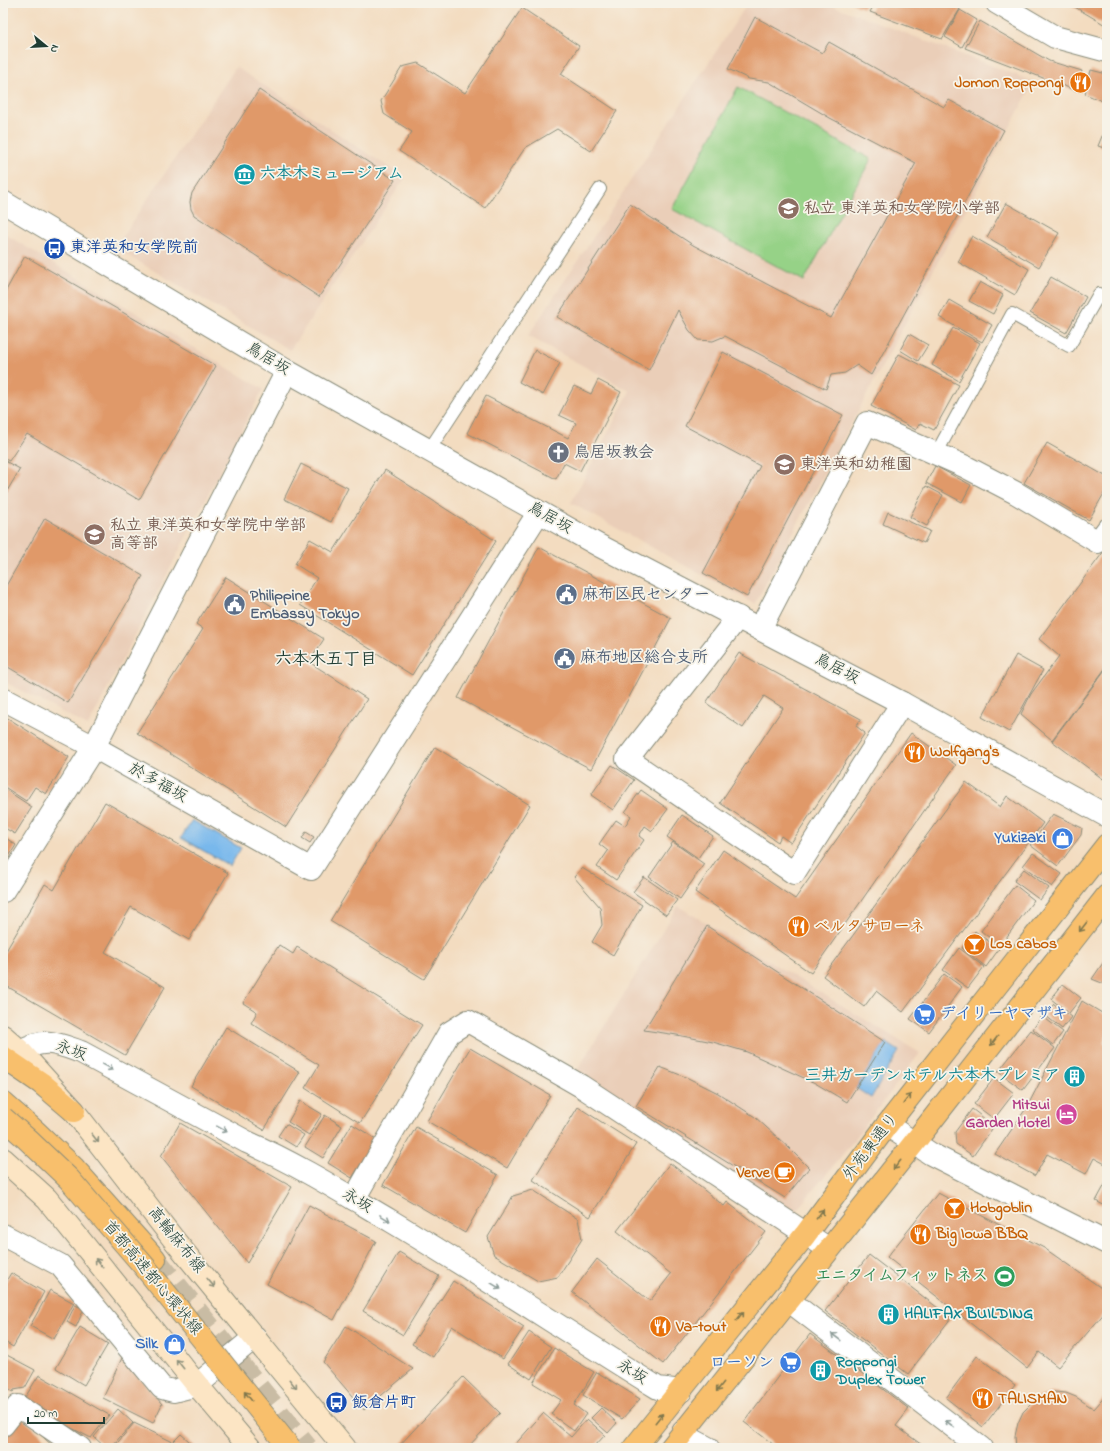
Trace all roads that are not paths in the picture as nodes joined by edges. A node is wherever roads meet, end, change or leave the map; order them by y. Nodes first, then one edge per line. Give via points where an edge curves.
1 (997, 3) edge
2 (1107, 51) edge
3 (600, 189) dead end
4 (3, 202) edge
5 (1107, 298) edge
6 (287, 370) junction
7 (429, 450) junction
8 (936, 454) junction
9 (539, 512) junction
10 (1107, 530) edge
11 (738, 617) junction
12 (760, 629) junction
13 (3, 699) edge
14 (902, 703) junction
15 (94, 747) junction
16 (1107, 816) edge
17 (1107, 846) edge
18 (3, 891) edge
19 (1107, 896) edge
20 (3, 1036) edge
21 (12, 1054) edge
22 (3, 1103) edge
23 (3, 1118) edge
24 (888, 1125) junction
25 (914, 1143) junction
26 (3, 1159) edge
27 (354, 1199) junction
28 (3, 1235) edge
29 (805, 1235) junction
30 (1107, 1243) edge
31 (829, 1249) junction
32 (155, 1259) tunnel mouth
33 (788, 1300) junction
34 (255, 1337) junction
35 (197, 1385) junction
36 (681, 1390) junction
37 (3, 1425) edge
38 (677, 1440) edge
39 (80, 1448) edge
40 (250, 1448) edge
41 (290, 1448) edge
42 (345, 1448) edge
43 (634, 1448) edge
44 (708, 1448) edge
45 (981, 1448) edge

1 - 2 street via 1055,37
3 - 7 lane
4 - 6 street, 鳥居坂
5 - 8 lane via 1100,294 1070,346 1012,314
6 - 7 street, 鳥居坂
6 - 15 street
7 - 9 street, 鳥居坂
8 - 10 street via 1016,493 1098,542
8 - 12 street via 867,423
9 - 11 street, 鳥居坂
9 - 15 street, 於多福坂 via 311,869
11 - 12 street, 鳥居坂
11 - 14 street via 627,759 794,873
12 - 14 street, 鳥居坂
13 - 15 street, 於多福坂
14 - 16 street, 鳥居坂
15 - 18 street
24 -> 17 main road, 外苑東通り
19 -> 25 main road, 外苑東通り
20 - 21 main road
21 -> 27 street, 永坂 via 33,1044 55,1043 81,1052
21 -> 34 main road, 高輪麻布線 via 74,1111 175,1241
22 - 32 main road, 首都高速都心環状線 via 74,1168
41 -> 23 main road, 首都高速都心環状線, bridge via 149,1272 69,1179
24 - 25 street
29 -> 24 main road, 外苑東通り
25 - 30 street
25 -> 31 main road, 外苑東通り
35 -> 26 main road via 47,1199
27 - 29 street via 449,1033 468,1020 581,1086
27 -> 36 street, 永坂 via 658,1388
28 - 35 street via 60,1266 162,1388 173,1391
29 - 31 street
36 -> 29 main road, 外苑東通り
31 - 33 main road, 外苑東通り
33 -> 38 main road, 外苑東通り
45 -> 33 street
34 - 35 street
34 -> 42 main road, 高輪麻布線
35 - 40 main road
43 -> 36 main road, 外苑東通り
37 - 39 street via 18,1406
38 - 44 street via 695,1441

